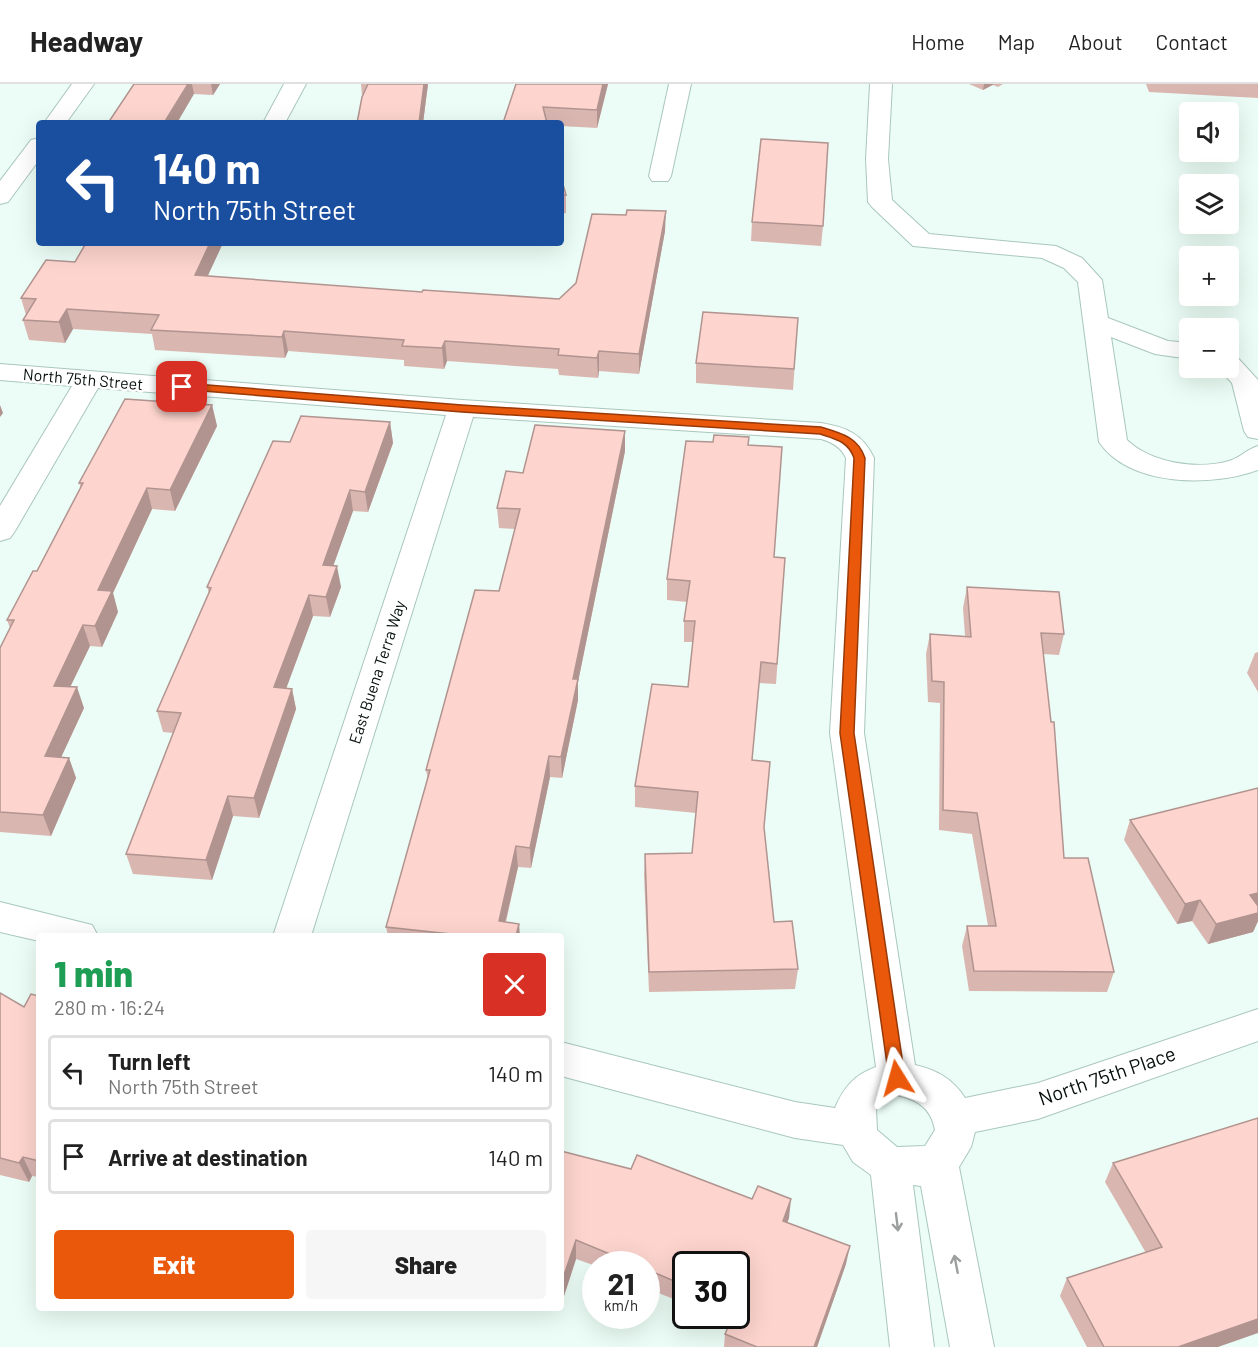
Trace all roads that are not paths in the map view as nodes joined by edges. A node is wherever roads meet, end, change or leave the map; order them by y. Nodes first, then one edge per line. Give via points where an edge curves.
1 (83, 84) edge
2 (295, 84) edge
3 (680, 84) edge
4 (881, 84) edge
5 (57, 120) edge
6 (276, 120) edge
7 (36, 149) edge
8 (660, 176) dead end
9 (0, 196) edge
10 (1095, 322) junction
11 (1179, 350) edge
12 (0, 372) edge
13 (1239, 375) edge
14 (89, 380) junction
15 (462, 408) junction
16 (1258, 430) edge
17 (1258, 455) edge
18 (0, 531) edge
19 (0, 916) edge
20 (67, 933) edge
21 (293, 933) edge
22 (1258, 1025) edge
23 (564, 1060) edge
24 (897, 1078) junction
25 (954, 1118) junction
26 (856, 1129) junction
27 (937, 1161) junction
28 (890, 1164) junction
29 (912, 1347) edge
30 (972, 1347) edge

1 - 5 street
2 - 6 street
3 - 8 street
4 - 10 street via 880,202 922,241 1047,251 1072,263 1090,280
7 - 9 street
10 - 11 street via 1164,348
10 - 17 street via 1113,442 1131,458 1163,469 1228,472 1252,464
12 - 14 street, North 75th Street
13 - 16 street via 1245,381
14 - 15 street, North 75th Street
14 - 18 street
15 - 21 street, East Buena Terra Way
15 - 24 street, North 75th Street via 821,431 846,439 856,448 860,458 847,733
19 - 20 street
22 - 25 street, North 75th Place via 1038,1101
23 - 26 street via 795,1120
24 - 25 street via 914,1079 930,1086 943,1096
24 - 26 street via 868,1088 858,1100 854,1114
25 - 27 street via 955,1138
26 - 28 street via 863,1144
27 - 28 street via 915,1167
30 -> 27 street
28 -> 29 street

